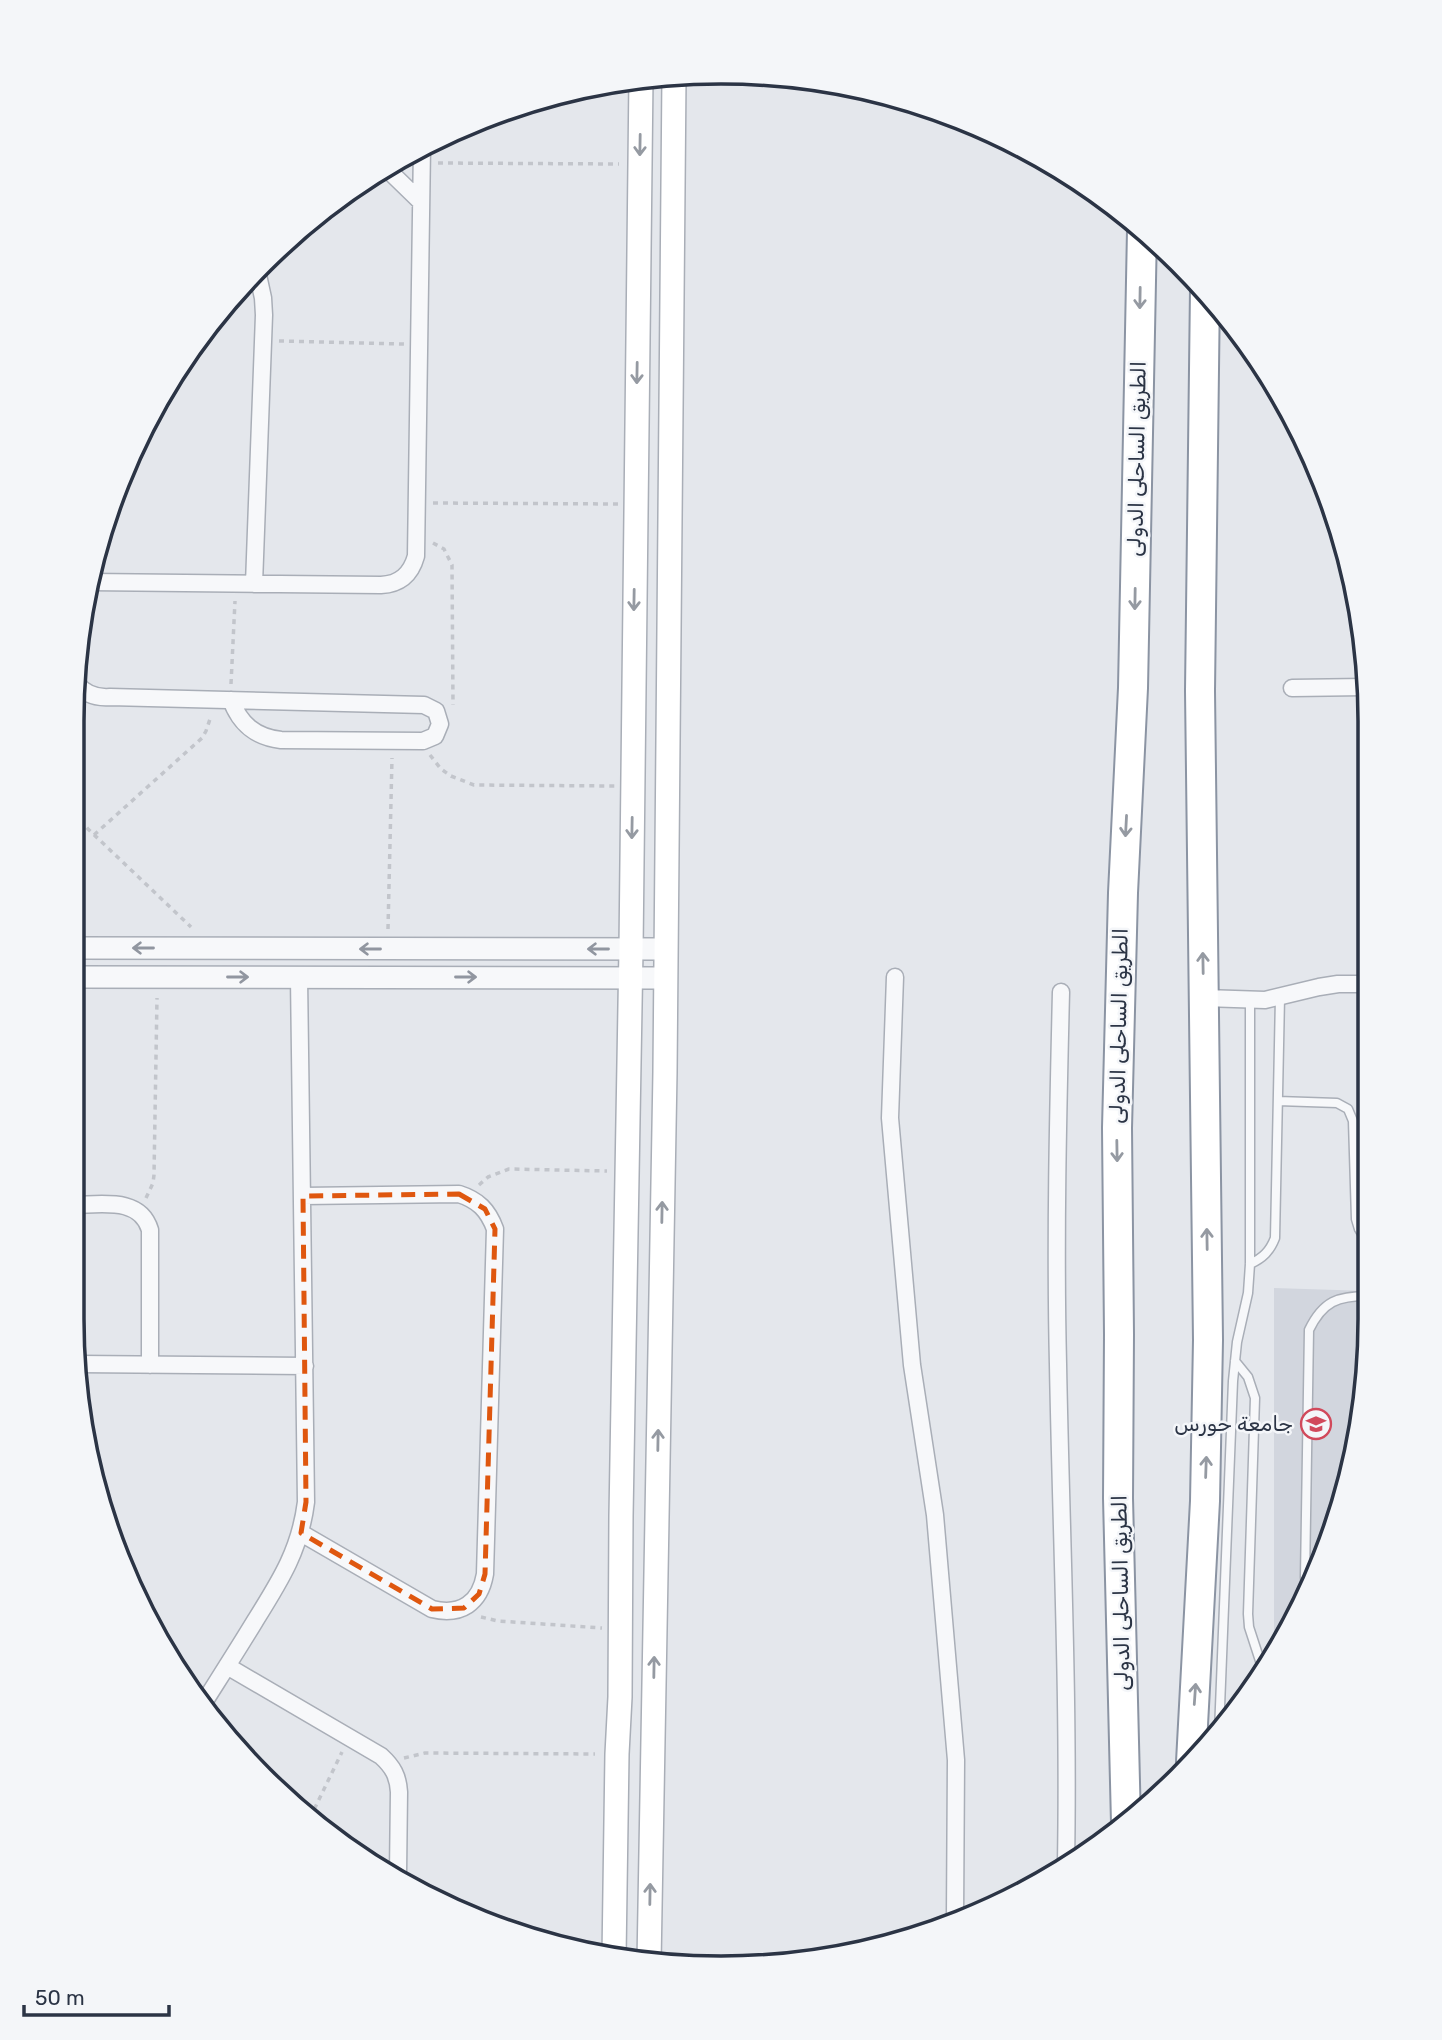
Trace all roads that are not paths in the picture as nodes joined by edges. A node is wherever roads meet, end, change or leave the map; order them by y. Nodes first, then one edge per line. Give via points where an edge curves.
1 (674, 85) edge
2 (641, 89) edge
3 (422, 159) edge
4 (393, 175) edge
5 (421, 202) junction
6 (1142, 243) edge
7 (260, 283) edge
8 (1205, 307) edge
9 (100, 582) edge
10 (254, 584) junction
11 (1357, 687) edge
12 (1292, 688) dead end
13 (85, 691) edge
14 (231, 700) junction
15 (84, 948) edge
16 (631, 949) junction
17 (666, 949) junction
18 (84, 977) edge
19 (299, 977) junction
20 (895, 977) dead end
21 (630, 978) junction
22 (665, 978) junction
23 (1358, 984) edge
24 (1061, 992) dead end
25 (1279, 997) junction
26 (1204, 998) junction
27 (1250, 1000) junction
28 (1278, 1101) junction
29 (303, 1196) junction
30 (84, 1205) edge
31 (1358, 1226) edge
32 (1251, 1264) junction
33 (1358, 1297) edge
34 (1234, 1361) junction
35 (85, 1364) edge
36 (150, 1365) junction
37 (305, 1366) junction
38 (301, 1533) junction
39 (1305, 1573) edge
40 (1259, 1660) edge
41 (227, 1666) junction
42 (208, 1696) edge
43 (1220, 1715) edge
44 (1192, 1747) edge
45 (1126, 1810) edge
46 (1066, 1855) edge
47 (398, 1869) edge
48 (955, 1912) edge
49 (614, 1947) edge
50 (649, 1952) edge

1 - 17 main road
2 -> 16 main road
3 - 5 street
4 - 5 street
5 - 10 street via 414,565 401,580 388,585
6 -> 45 highway, الطريق الساحلى الدولى via 1133,688 1116,1128
7 - 10 street via 263,298
26 -> 8 highway via 1200,691
9 - 10 street
11 - 12 street
13 - 14 street via 101,698
14 - 14 street via 424,705 436,711 440,724 435,736 422,741 270,738 249,728
16 -> 15 street
16 - 17 street
16 - 21 main road
17 - 22 main road
18 -> 19 street
19 -> 21 street
19 - 29 street
20 - 48 street via 890,1118 912,1365 935,1515 954,1746
21 - 22 street
21 - 49 main road
50 -> 22 main road
23 - 25 street
24 - 46 street via 1058,1361
25 - 27 street
25 - 28 lane
26 - 27 street
44 -> 26 highway via 1207,1420
27 - 32 lane
28 - 31 lane via 1337,1103 1349,1109
28 - 32 lane via 1275,1238 1262,1259
29 - 37 street
29 - 38 street via 469,1197 485,1209 495,1228 485,1574 479,1594 464,1608 432,1609
30 - 36 street via 126,1206 145,1217 150,1230
32 - 34 lane
33 - 39 lane via 1339,1298 1326,1305 1309,1330
34 - 40 lane via 1248,1377 1255,1398 1248,1614
34 - 43 lane
35 - 36 street
36 - 37 street
37 - 38 street via 306,1502
38 - 41 street via 283,1576
41 - 42 street
41 - 47 street via 390,1765 399,1792

